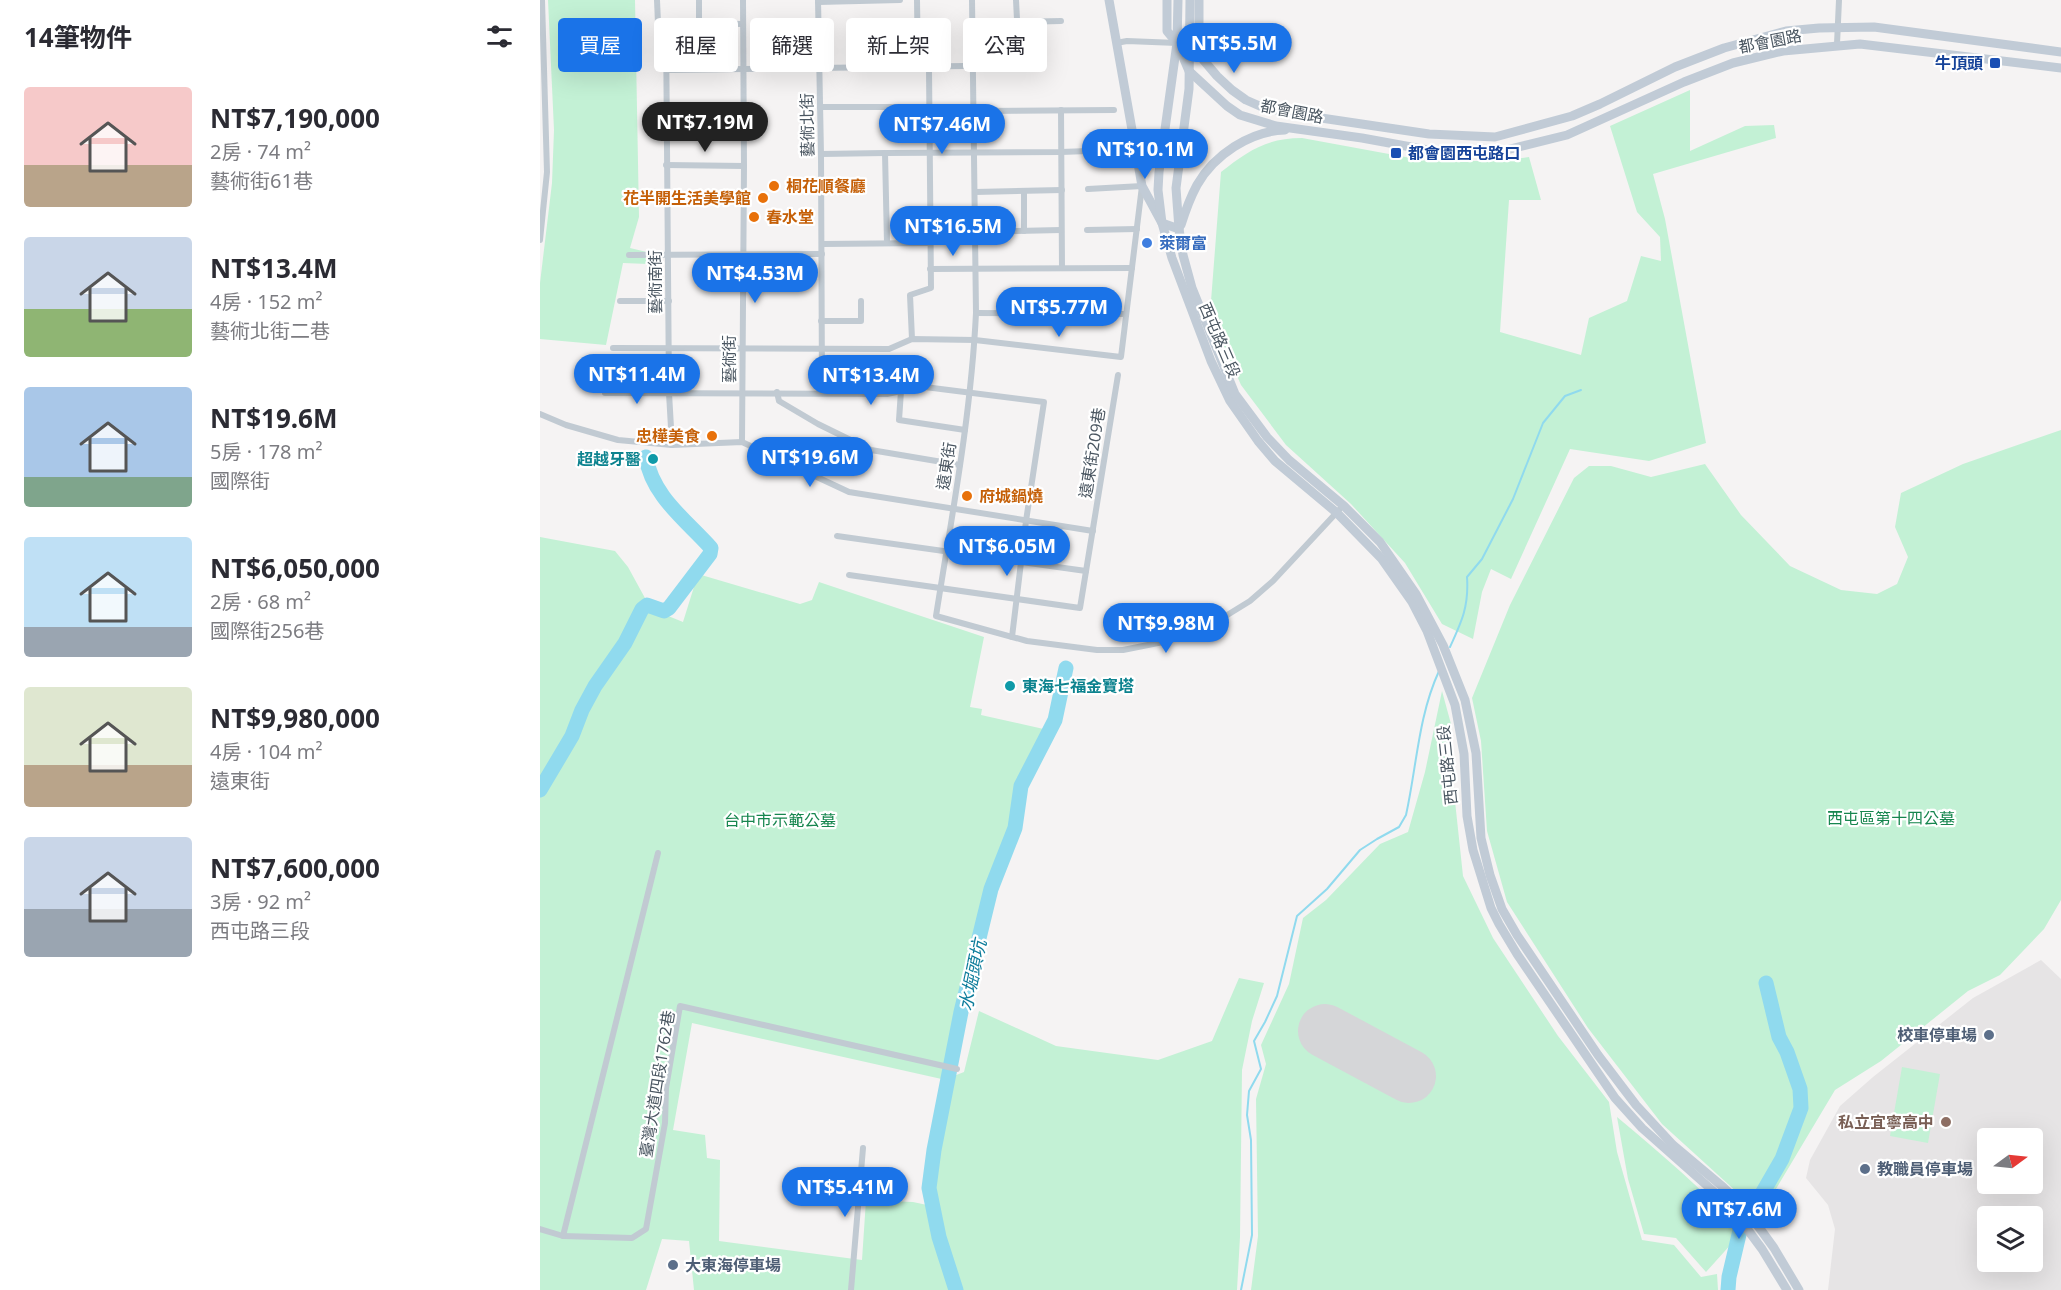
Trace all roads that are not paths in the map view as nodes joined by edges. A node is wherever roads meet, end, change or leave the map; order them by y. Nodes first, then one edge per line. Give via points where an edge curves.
1 (542, 0) edge
2 (657, 0) edge
3 (699, 0) edge
4 (743, 0) edge
5 (900, 0) edge
6 (916, 0) edge
7 (972, 0) edge
8 (1016, 0) edge
9 (1109, 0) edge
10 (1167, 0) edge
11 (1178, 0) edge
12 (1190, 0) edge
13 (1199, 0) edge
14 (1839, 0) edge
15 (818, 1) edge
16 (874, 1) edge
17 (658, 18) edge
18 (699, 18) edge
19 (818, 18) edge
20 (916, 18) edge
21 (973, 18) edge
22 (1017, 18) edge
23 (1047, 21) edge
24 (1061, 21) dead end
25 (738, 24) edge
26 (743, 24) junction
27 (1837, 27) junction
28 (1116, 43) junction
29 (1177, 43) junction
30 (1190, 43) junction
31 (1837, 44) junction
32 (2061, 52) edge
33 (2061, 68) edge
34 (738, 70) edge
35 (744, 70) junction
36 (750, 70) edge
37 (1189, 71) junction
38 (667, 72) edge
39 (819, 72) edge
40 (929, 72) edge
41 (974, 72) edge
42 (929, 107) junction
43 (820, 108) junction
44 (1114, 110) dead end
45 (974, 111) junction
46 (1061, 111) junction
47 (667, 118) junction
48 (744, 118) junction
49 (1300, 129) junction
50 (1164, 139) junction
51 (1135, 148) junction
52 (930, 152) junction
53 (975, 152) junction
54 (1061, 152) junction
55 (885, 153) junction
56 (821, 154) junction
57 (666, 165) junction
58 (744, 166) junction
59 (1142, 186) junction
60 (1088, 189) dead end
61 (1024, 190) junction
62 (1062, 190) junction
63 (975, 192) junction
64 (1162, 223) junction
65 (1137, 229) junction
66 (1061, 230) junction
67 (1086, 230) dead end
68 (1179, 230) junction
69 (1024, 231) junction
70 (975, 232) junction
71 (540, 240) edge
72 (887, 243) junction
73 (930, 243) junction
74 (822, 244) junction
75 (669, 254) junction
76 (822, 254) junction
77 (629, 255) dead end
78 (744, 255) junction
79 (1062, 268) junction
80 (1132, 268) junction
81 (930, 269) junction
82 (976, 269) junction
83 (620, 301) dead end
84 (669, 301) junction
85 (861, 301) dead end
86 (976, 313) junction
87 (1126, 314) junction
88 (822, 321) junction
89 (912, 339) junction
90 (975, 340) junction
91 (613, 348) dead end
92 (668, 348) junction
93 (743, 348) junction
94 (821, 348) junction
95 (1118, 375) dead end
96 (902, 391) junction
97 (742, 392) junction
98 (605, 393) dead end
99 (669, 393) junction
100 (777, 393) junction
101 (822, 393) junction
102 (970, 394) junction
103 (540, 414) edge
104 (965, 430) junction
105 (742, 442) junction
106 (672, 446) junction
107 (960, 465) junction
108 (953, 509) junction
109 (1341, 509) junction
110 (1026, 520) junction
111 (1093, 531) junction
112 (837, 536) dead end
113 (946, 551) junction
114 (1021, 562) junction
115 (1086, 570) junction
116 (849, 575) dead end
117 (940, 589) junction
118 (1017, 600) junction
119 (1012, 636) junction
120 (658, 853) dead end
121 (957, 1069) dead end
122 (863, 1148) dead end
123 (540, 1229) edge
124 (563, 1236) junction
125 (851, 1290) edge
126 (1787, 1290) edge
127 (1799, 1290) edge

1 - 71 street via 548,172
2 - 17 street, 藝術南街
3 - 18 street
4 - 26 street, 藝術街
5 - 16 street
6 - 20 street
7 - 21 street, 遠東街
8 - 22 street
9 - 28 street
10 - 29 street, 都會園路 via 1167,32
11 - 29 street
12 - 30 street
13 - 30 street via 1199,31
14 - 27 street
15 - 16 street
15 - 19 street, 藝術北街
23 - 24 street
25 - 26 street
26 - 35 street, 藝術街
27 - 30 street, 都會園路 via 1786,31 1724,48 1572,116 1495,137 1429,134 1262,107 1232,90
27 - 31 street
27 - 32 street, 都會園路 via 1874,27
28 - 29 street
28 - 51 street
29 - 30 street
29 - 37 street, 都會園路
29 - 50 street
30 - 37 street, 西屯路三段
31 - 33 street, 都會園路
31 - 49 street, 都會園路 via 1733,63 1567,135 1502,152 1433,151
34 - 35 street
35 - 36 street
35 - 48 street, 藝術街
37 - 49 street, 都會園路 via 1240,115
37 - 68 street, 西屯路三段 via 1176,188
38 - 47 street, 藝術南街
39 - 43 street, 藝術北街
40 - 42 street
41 - 45 street, 遠東街
42 - 43 street
42 - 52 street
43 - 56 street, 藝術北街
44 - 46 street
45 - 46 street
45 - 53 street, 遠東街
46 - 54 street
47 - 48 street
47 - 57 street, 藝術南街
48 - 58 street, 藝術街
49 - 68 street via 1267,133 1224,154 1204,173
50 - 51 street via 1155,161 1149,164 1143,162
50 - 64 street via 1158,190
51 - 54 street
51 - 59 street
52 - 53 street
52 - 55 street
52 - 73 street
53 - 54 street
53 - 63 street, 遠東街
54 - 62 street
55 - 56 street
55 - 72 street
56 - 74 street, 藝術北街
57 - 58 street
57 - 75 street, 藝術南街
58 - 78 street, 藝術街
59 - 60 street
59 - 64 street
59 - 65 street
61 - 62 street
61 - 63 street
61 - 69 street
62 - 66 street
63 - 70 street, 遠東街
64 - 68 street
64 - 109 street, 西屯路三段 via 1186,298 1230,401 1275,461
65 - 67 street
65 - 80 street
66 - 69 street
66 - 79 street
68 - 109 street, 西屯路三段 via 1192,288 1235,394 1274,445
69 - 70 street
70 - 82 street, 遠東街
72 - 73 street
72 - 74 street
73 - 81 street
74 - 76 street, 藝術北街
75 - 77 street
75 - 78 street
75 - 84 street, 藝術南街
76 - 78 street
76 - 88 street, 藝術北街
78 - 93 street, 藝術街
79 - 80 street
79 - 82 street
80 - 87 street
81 - 82 street
81 - 89 street via 931,288 910,295
82 - 86 street, 遠東街
83 - 84 street
84 - 92 street, 藝術南街
85 - 88 street via 861,321
86 - 87 street
86 - 90 street, 遠東街
87 - 90 street via 1121,357
88 - 94 street, 藝術北街
89 - 90 street
89 - 94 street via 889,349
90 - 102 street, 遠東街
91 - 92 street
92 - 93 street
92 - 99 street, 藝術南街
93 - 94 street
93 - 97 street, 藝術街
94 - 101 street, 藝術北街
95 - 111 street, 遠東街209巷
96 - 101 street
96 - 102 street via 909,385
96 - 104 street via 899,420
97 - 99 street
97 - 100 street
97 - 105 street, 藝術街
98 - 99 street
99 - 106 street, 藝術南街
100 - 101 street
100 - 107 street via 779,401 871,450
102 - 104 street, 遠東街
102 - 110 street via 1044,402
103 - 106 street via 618,440
104 - 107 street, 遠東街
105 - 106 street
105 - 108 street via 849,492
107 - 108 street, 遠東街
108 - 110 street
108 - 113 street, 遠東街
109 - 119 street, 遠東街 via 1250,600 1183,637 1108,651
109 - 126 street, 西屯路三段 via 1412,602 1436,651 1455,705 1473,850 1499,924 1615,1098 1739,1218
109 - 127 street, 西屯路三段 via 1380,542 1398,566 1453,666 1476,753 1481,838 1502,909 1517,935 1636,1105 1673,1145 1745,1208
110 - 111 street
110 - 114 street
111 - 115 street, 遠東街209巷
112 - 113 street
113 - 114 street
113 - 117 street, 遠東街
114 - 115 street
114 - 118 street
115 - 118 street, 遠東街209巷 via 1080,608
116 - 117 street, 遠東街209巷
117 - 118 street, 遠東街209巷
117 - 119 street, 遠東街 via 936,616
118 - 119 street
120 - 124 street
121 - 124 street, 臺灣大道四段1762巷 via 680,1006 666,1089 666,1123 646,1229 632,1238
122 - 125 street
123 - 124 street, 臺灣大道四段1762巷

